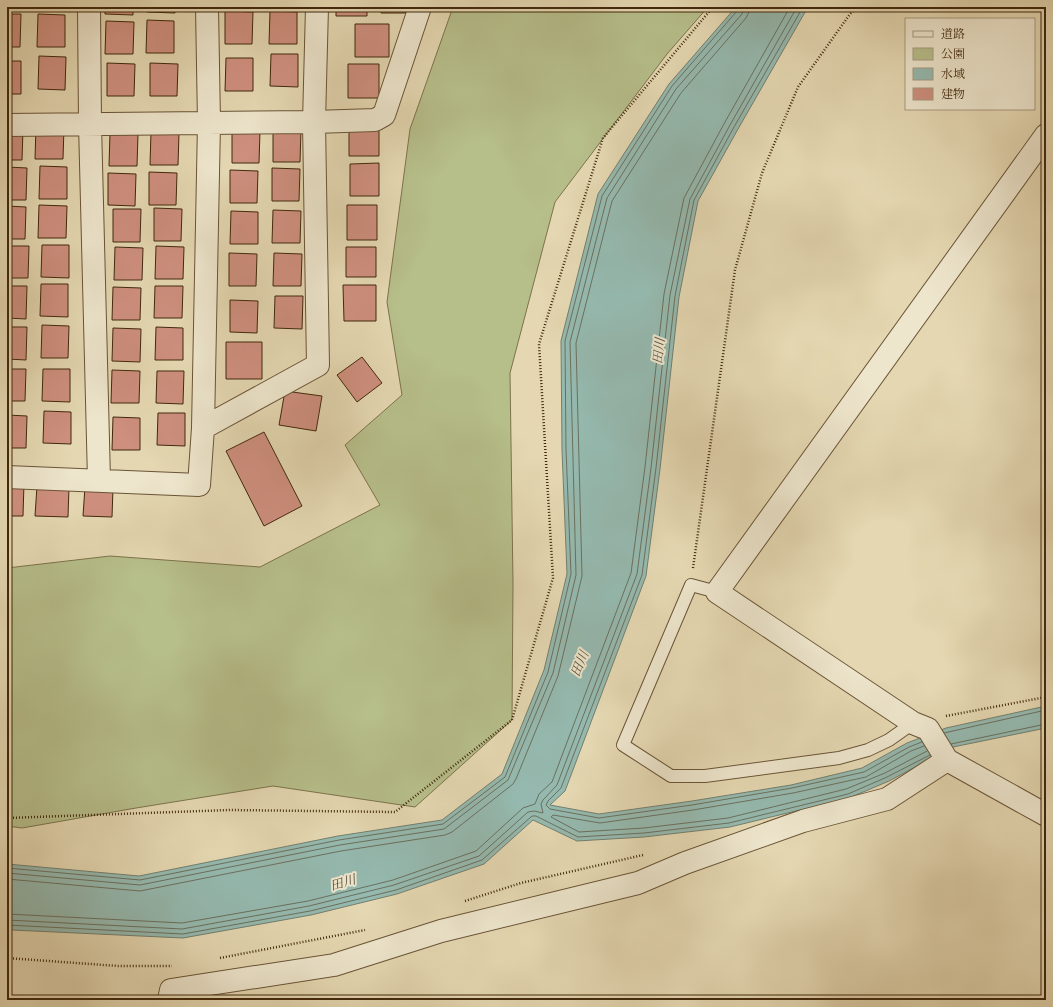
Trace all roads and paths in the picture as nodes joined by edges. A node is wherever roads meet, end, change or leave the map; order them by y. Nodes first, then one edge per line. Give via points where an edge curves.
1 (89, 7) edge
2 (207, 7) edge
3 (317, 7) edge
4 (420, 7) edge
5 (713, 7) edge
6 (857, 7) edge
7 (314, 122) junction
8 (209, 123) junction
9 (90, 124) junction
10 (7, 125) edge
11 (1046, 135) edge
12 (203, 428) junction
13 (7, 476) edge
14 (99, 480) junction
15 (691, 585) junction
16 (717, 592) junction
17 (1046, 697) edge
18 (921, 726) junction
19 (947, 760) junction
20 (1046, 815) edge
21 (7, 818) edge
22 (645, 855) dead end
23 (462, 902) dead end
24 (366, 930) dead end
25 (7, 958) edge
26 (220, 958) dead end
27 (173, 966) dead end
28 (169, 1000) edge

1 - 9 street
2 - 8 street
3 - 7 street
4 - 7 street via 384,115 375,120
5 - 21 path via 603,138 540,344 553,578 512,720 395,812 230,810
6 - 15 path via 798,87 762,173 734,270
7 - 8 street
7 - 12 street via 318,365
8 - 9 street
8 - 12 street
9 - 10 street
9 - 14 street
11 - 16 street
12 - 14 street via 199,485
13 - 14 street
15 - 16 lane
15 - 18 lane via 623,745 671,776 705,776 839,758 868,750
16 - 18 street
17 - 18 path
18 - 19 street
19 - 20 street
19 - 28 street via 887,799 803,821 685,863 638,883 441,931 334,965 171,990
22 - 23 path via 521,884
24 - 26 path
25 - 27 path via 118,966

